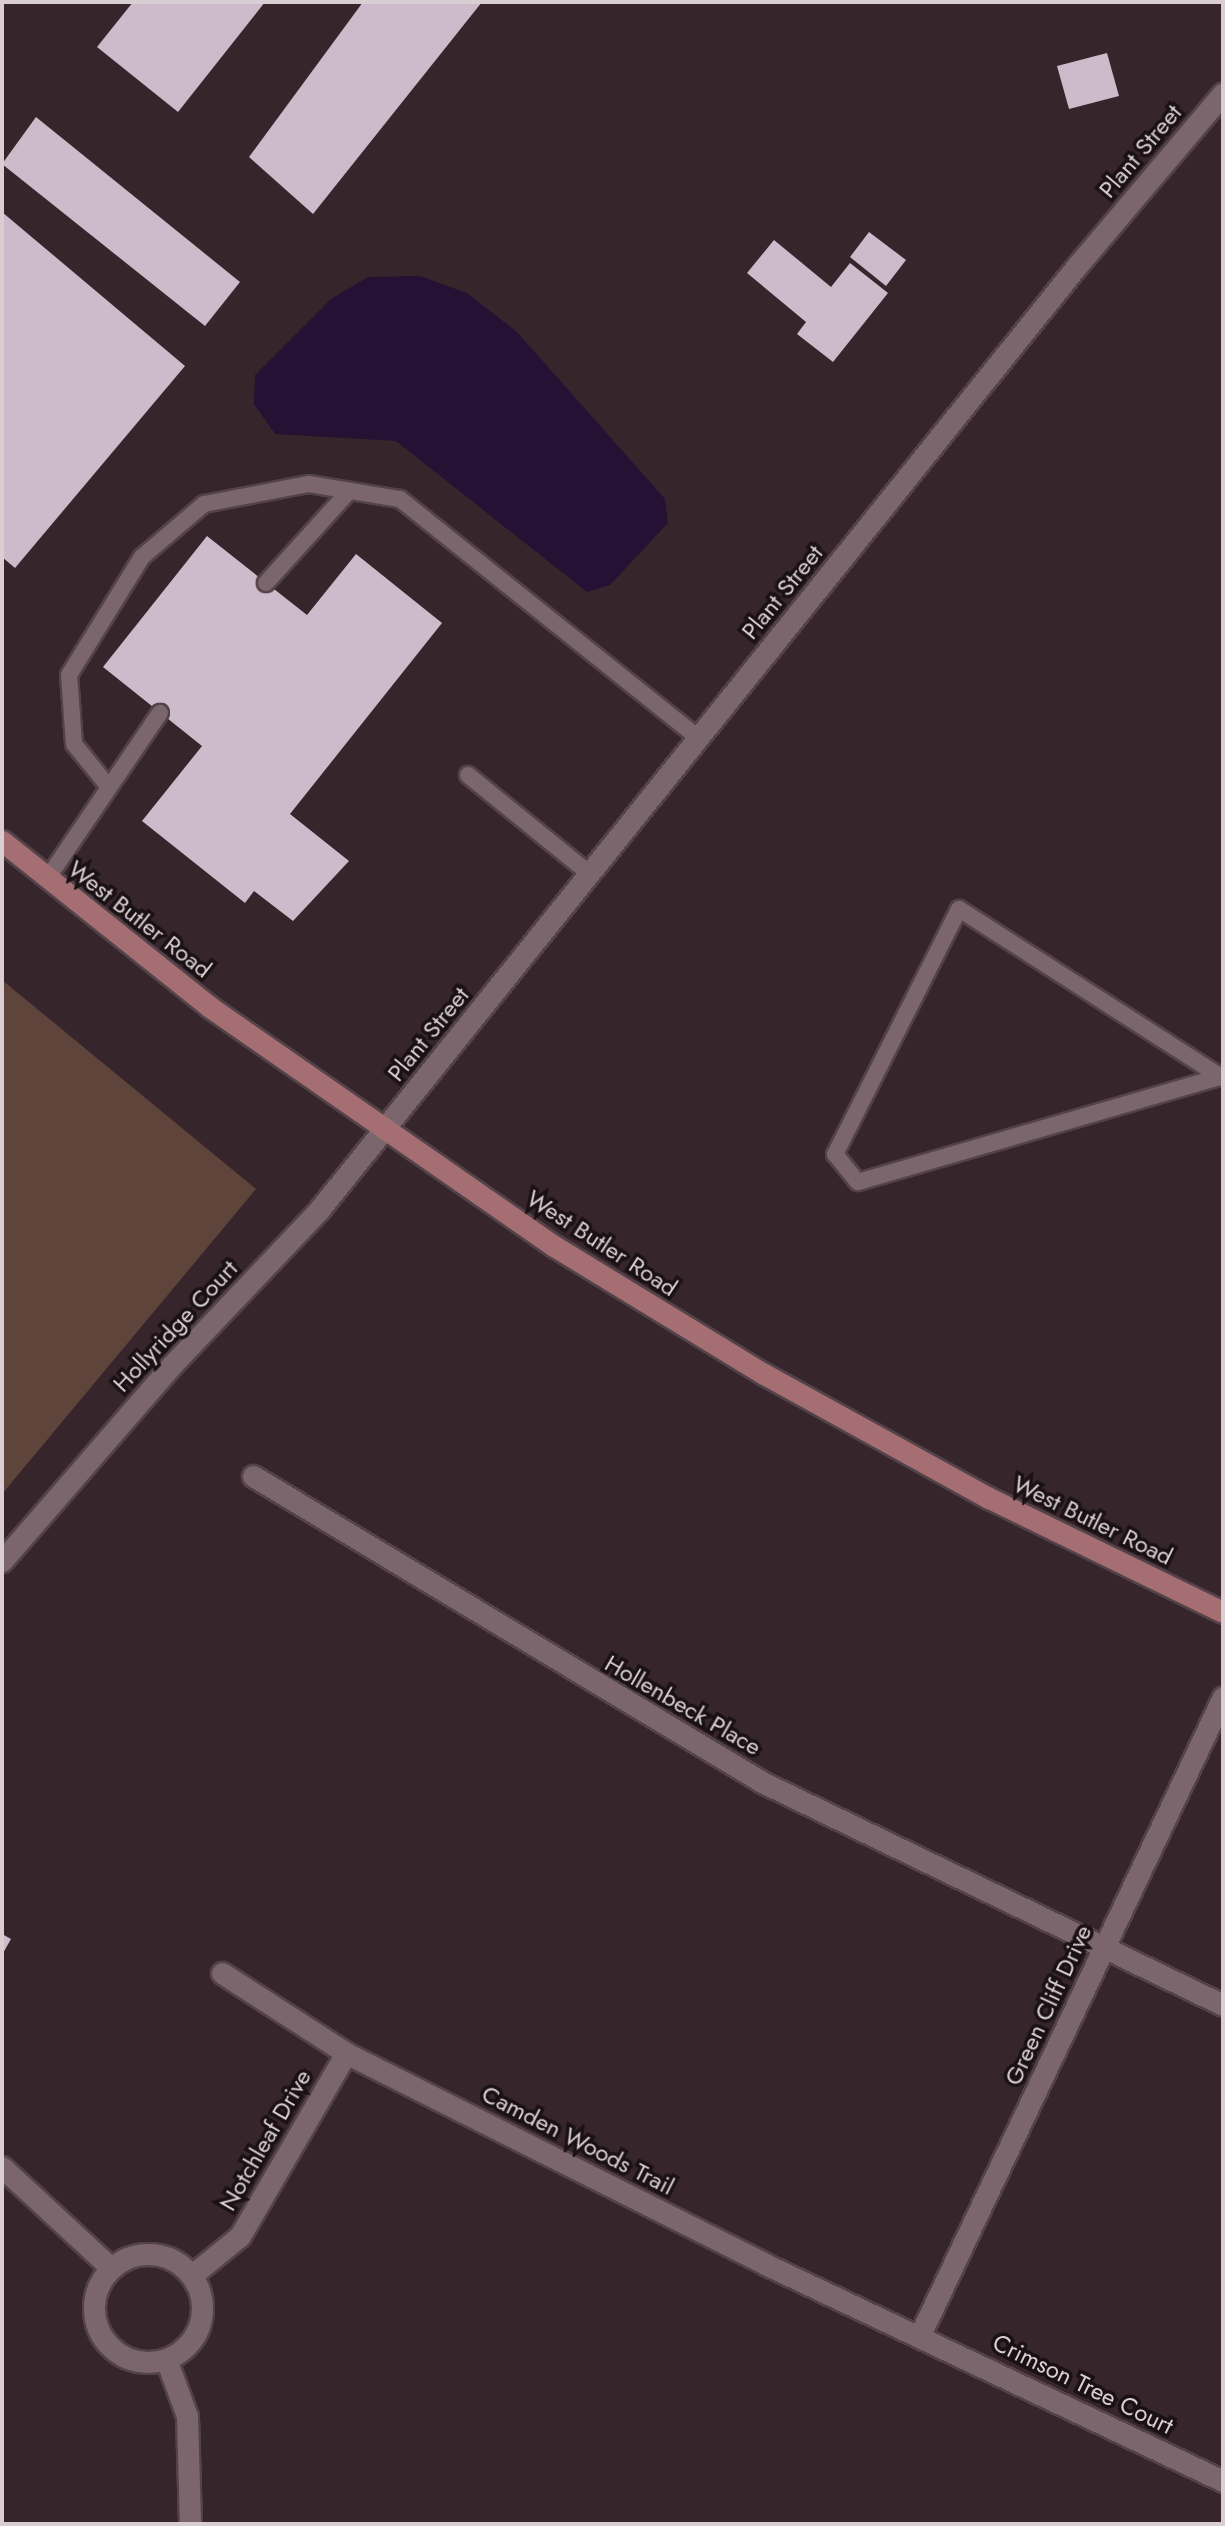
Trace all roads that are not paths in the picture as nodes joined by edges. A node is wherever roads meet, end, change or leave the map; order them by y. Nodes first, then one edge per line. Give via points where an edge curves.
1 (1223, 93) edge
2 (349, 491) junction
3 (265, 583) dead end
4 (160, 713) dead end
5 (698, 738) junction
6 (468, 775) dead end
7 (108, 786) junction
8 (2, 841) edge
9 (590, 874) junction
10 (47, 879) junction
11 (1222, 1077) edge
12 (387, 1128) junction
13 (253, 1476) dead end
14 (2, 1561) edge
15 (1223, 1612) edge
16 (1223, 1697) edge
17 (1104, 1949) junction
18 (222, 1973) dead end
19 (1223, 2005) edge
20 (346, 2053) junction
21 (2, 2167) edge
22 (111, 2268) junction
23 (192, 2275) junction
24 (920, 2335) junction
25 (166, 2359) junction
26 (1223, 2481) edge
27 (190, 2524) edge

1 - 5 street, Plant Street via 1077,266
2 - 3 lane
2 - 5 lane via 400,499
2 - 7 lane via 309,484 204,505 142,556 69,675 74,744
4 - 7 lane
5 - 9 street, Plant Street
6 - 9 lane
7 - 10 lane
8 - 10 main road, West Butler Road
9 - 12 street, Plant Street
10 - 12 main road, West Butler Road via 210,1007
11 - 11 lane via 858,1182 835,1154 959,909
12 - 14 street, Hollyridge Court via 319,1210 172,1366
12 - 15 main road, West Butler Road via 554,1247 764,1374 989,1498
13 - 17 street, Hollenbeck Place via 762,1782
16 - 17 street, Green Cliff Drive
17 - 19 street, Hollenbeck Place
17 - 24 street, Green Cliff Drive
18 - 20 street, Camden Woods Trail
20 - 23 street, Notchleaf Drive via 240,2236
20 - 24 street, Camden Woods Trail via 765,2263
21 - 22 street
22 - 23 street via 130,2256 147,2253 179,2263
22 - 25 street via 99,2283 93,2308 104,2342 136,2361
23 - 25 street via 202,2311 198,2329 188,2345
24 - 26 street, Crimson Tree Court
25 - 27 street via 187,2416

